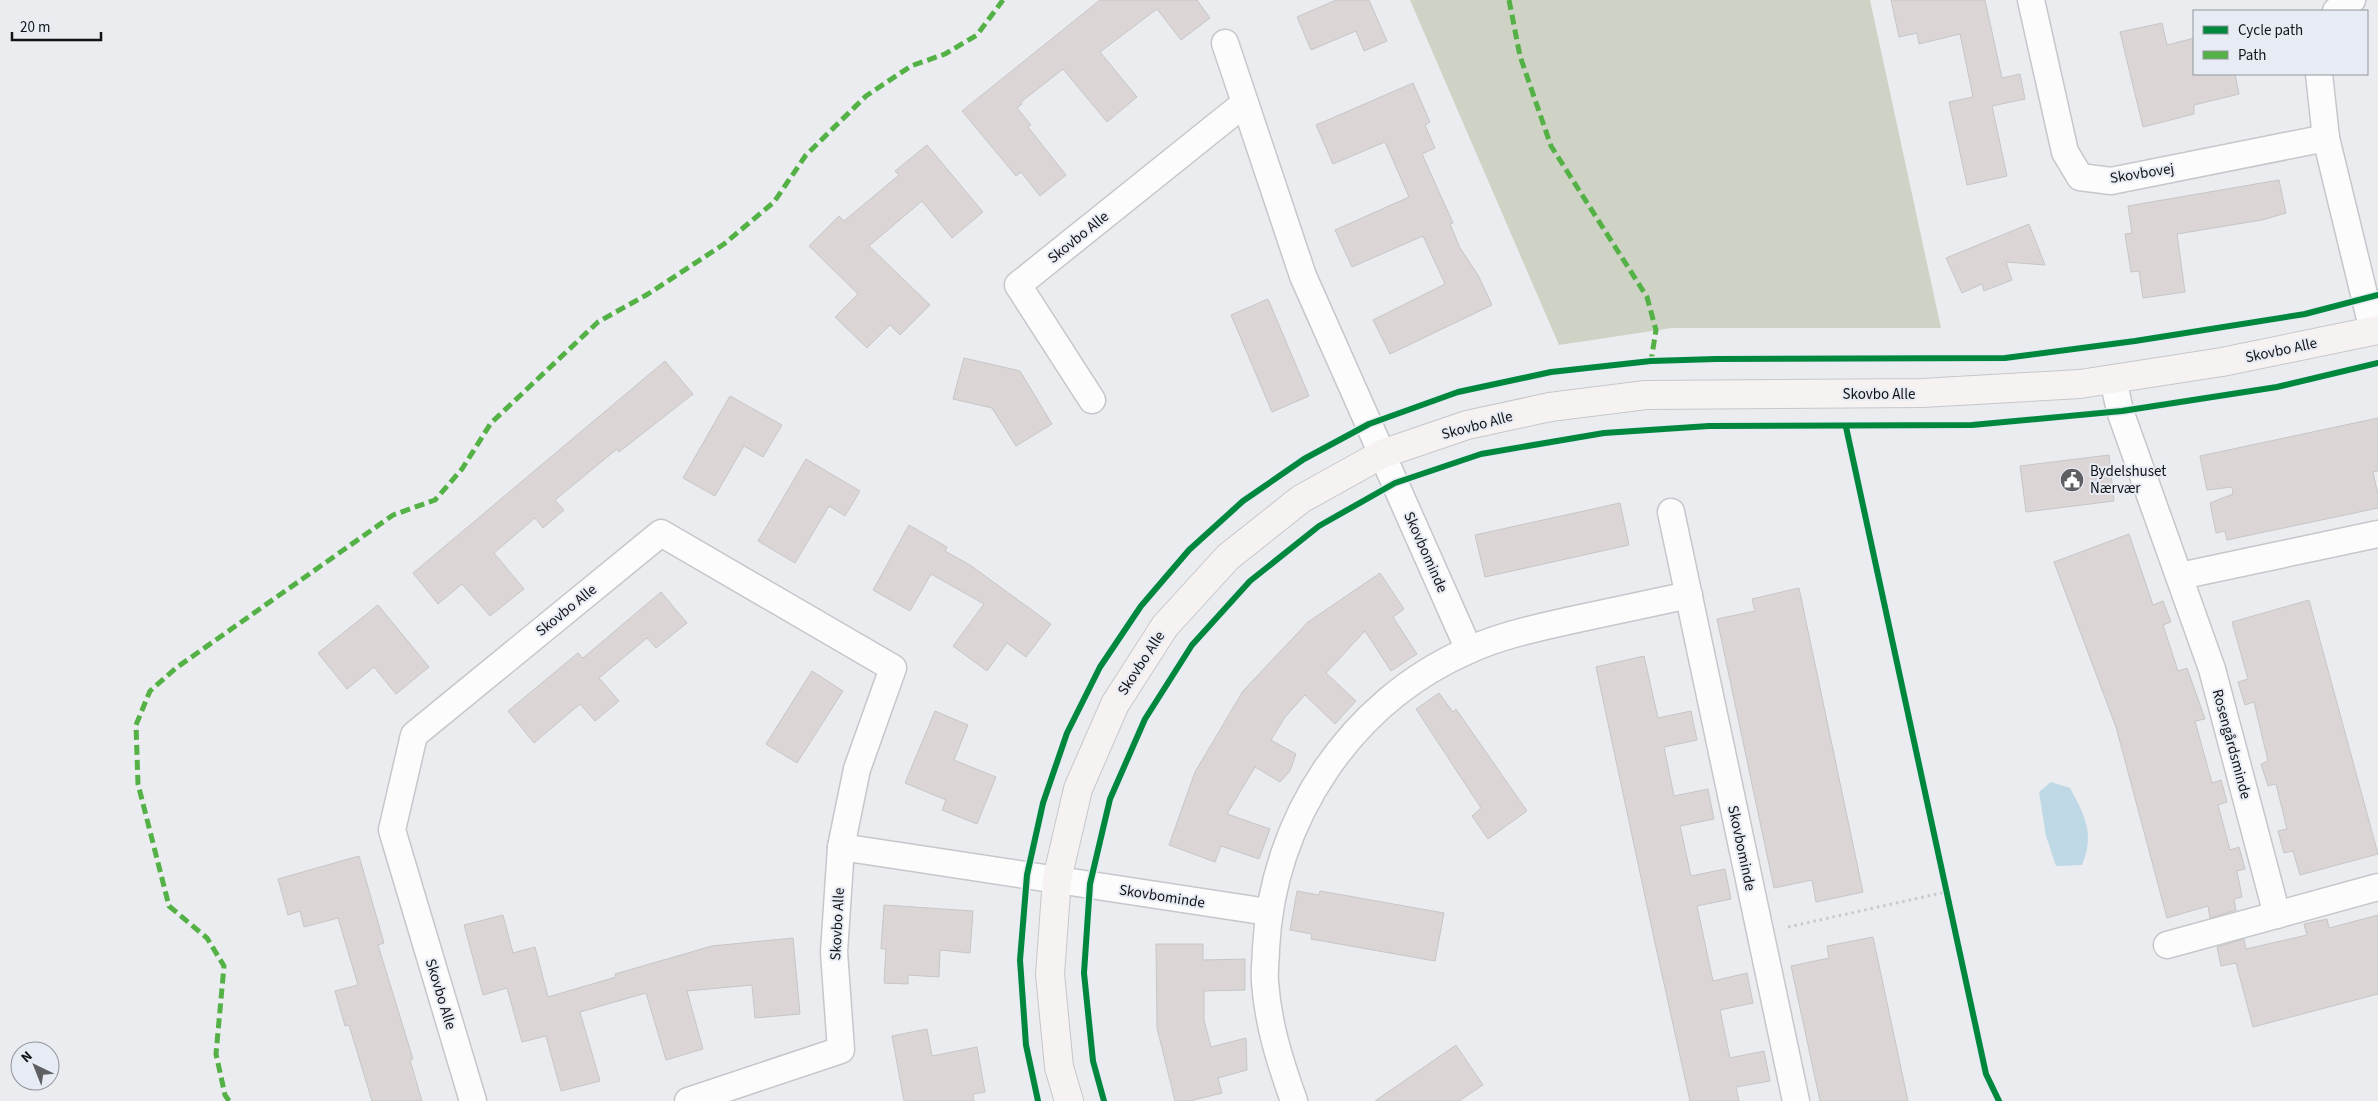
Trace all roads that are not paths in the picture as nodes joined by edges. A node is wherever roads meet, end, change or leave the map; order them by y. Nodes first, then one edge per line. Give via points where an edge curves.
1 (2031, 0) edge
2 (2352, 0) edge
3 (2337, 10) edge
4 (1225, 43) dead end
5 (2320, 75) edge
6 (1245, 103) junction
7 (2326, 138) junction
8 (2376, 330) edge
9 (2113, 379) junction
10 (1092, 400) dead end
11 (1382, 454) junction
12 (1671, 512) dead end
13 (2378, 534) edge
14 (2180, 576) junction
15 (1688, 595) junction
16 (1469, 650) junction
17 (841, 847) junction
18 (1057, 879) junction
19 (2378, 887) edge
20 (1268, 912) junction
21 (2277, 915) junction
22 (2167, 944) dead end
23 (473, 1101) edge
24 (688, 1101) edge
25 (1069, 1101) edge
26 (1294, 1101) edge
27 (1796, 1101) edge

1 - 7 street, Skovbovej via 2065,152 2080,177 2111,181
2 - 3 street
4 - 6 street
5 - 7 street
6 - 10 street, Skovbo Alle via 1018,285
6 - 11 street via 1303,276
7 - 8 street
8 - 9 street, Skovbo Alle via 2222,362
9 - 11 street, Skovbo Alle via 2080,384 1922,393 1646,395 1550,408 1467,425
9 - 14 street, Rosengårdsminde via 2120,411
11 - 16 street, Skovbominde
11 - 18 street, Skovbo Alle via 1301,499 1228,557 1165,626 1115,704 1078,789
12 - 15 street, Skovbominde
13 - 14 street
14 - 21 street, Rosengårdsminde via 2212,669
15 - 16 street via 1517,633
15 - 27 street, Skovbominde
16 - 20 street via 1418,677 1374,713 1335,755 1304,804 1282,856
17 - 18 street
17 - 23 street, Skovbo Alle via 857,768 893,668 661,533 414,735 392,830
17 - 24 street, Skovbo Alle via 834,952 840,1050
18 - 20 street, Skovbominde
18 - 25 street, Skovbo Alle via 1050,974 1060,1067
19 - 21 street
20 - 26 street via 1265,982 1276,1051
21 - 22 street

